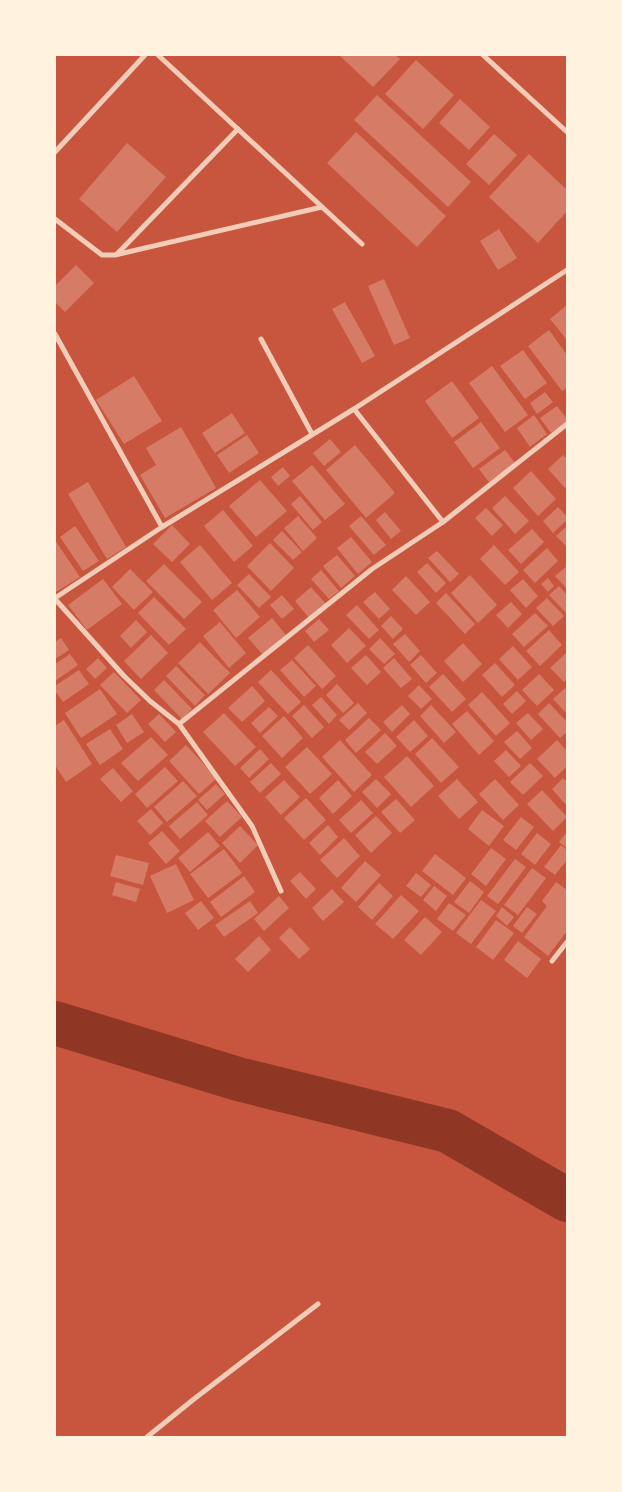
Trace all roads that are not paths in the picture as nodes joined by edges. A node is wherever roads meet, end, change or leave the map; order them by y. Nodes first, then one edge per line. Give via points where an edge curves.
1 (145, 55) edge
2 (158, 55) edge
3 (483, 55) edge
4 (238, 128) junction
5 (567, 132) edge
6 (55, 152) edge
7 (322, 207) junction
8 (55, 219) edge
9 (362, 244) dead end
10 (115, 255) junction
11 (567, 270) edge
12 (55, 334) edge
13 (261, 339) dead end
14 (58, 347) edge
15 (354, 410) junction
16 (567, 424) edge
17 (312, 434) junction
18 (443, 522) junction
19 (162, 527) junction
20 (55, 599) edge
21 (179, 724) junction
22 (281, 891) dead end
23 (567, 942) edge
24 (552, 961) dead end
25 (318, 1304) dead end
26 (147, 1437) edge

1 - 6 street
2 - 4 street
3 - 5 street
4 - 7 street
4 - 10 street
7 - 9 street
7 - 10 street
8 - 10 street via 102,255
11 - 15 street
12 - 14 street
13 - 17 street
14 - 19 street
15 - 17 street
15 - 18 street
16 - 18 street
17 - 19 street
18 - 21 street via 372,570
19 - 20 street
20 - 21 street via 124,676
21 - 22 street via 252,826
23 - 24 street
25 - 26 street

